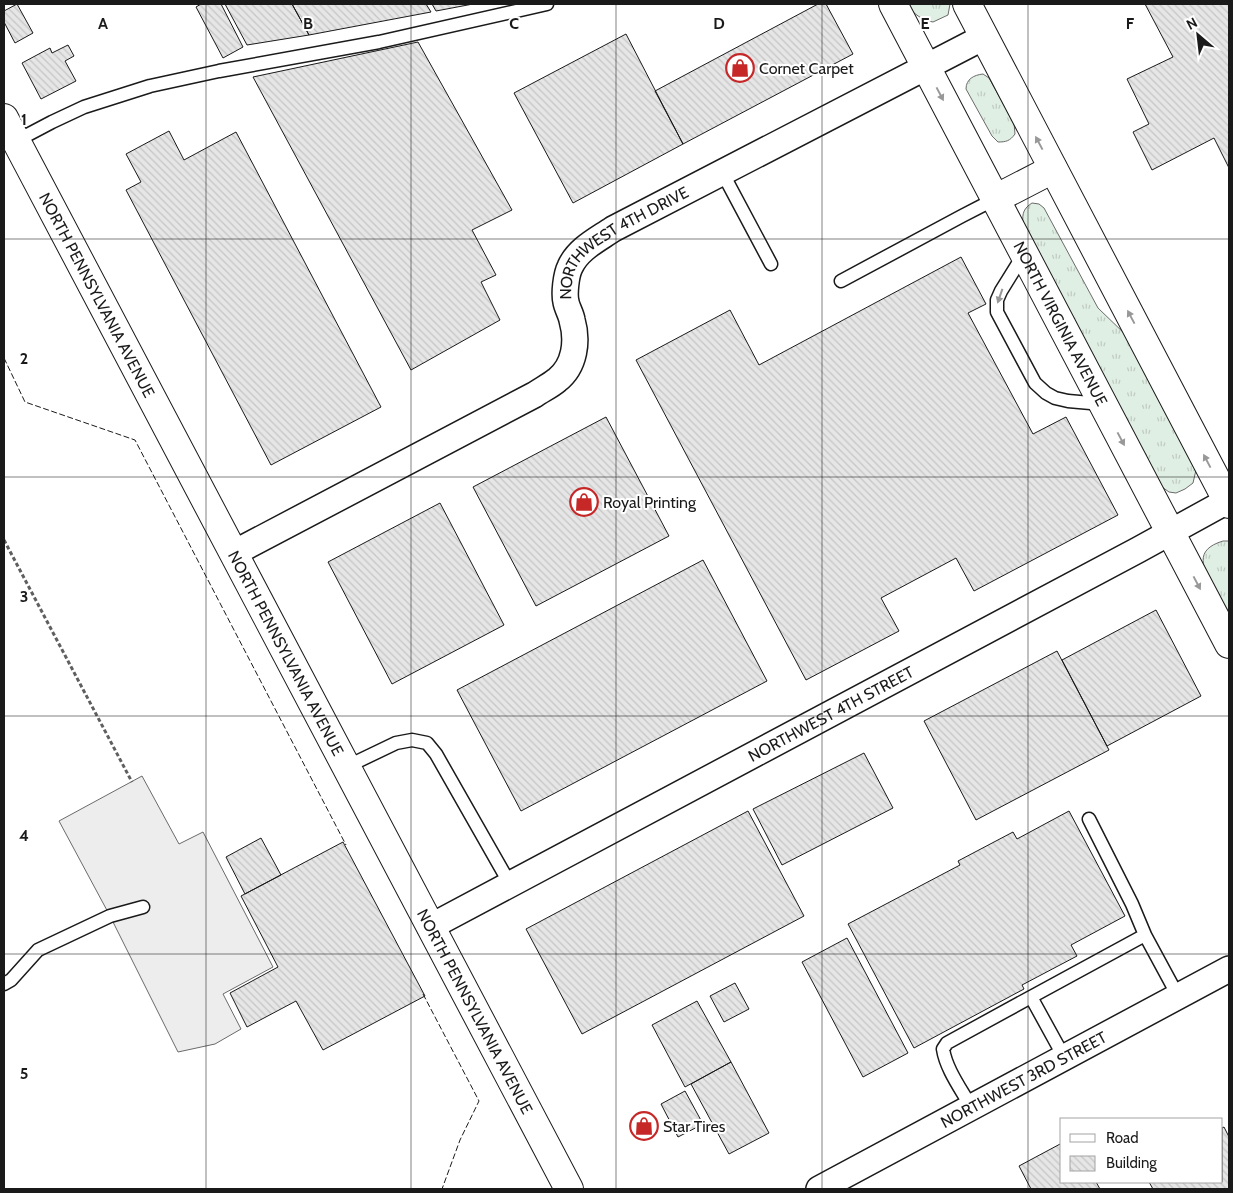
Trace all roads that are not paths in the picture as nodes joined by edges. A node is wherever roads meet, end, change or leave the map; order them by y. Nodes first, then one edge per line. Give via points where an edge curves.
1 (547, 4) edge
2 (893, 4) edge
3 (966, 4) edge
4 (984, 37) junction
5 (926, 67) junction
6 (10, 130) edge
7 (1053, 169) junction
8 (722, 172) junction
9 (995, 199) junction
10 (1024, 254) junction
11 (771, 264) dead end
12 (841, 281) dead end
13 (1102, 404) junction
14 (1229, 502) edge
15 (1170, 532) junction
16 (234, 553) junction
17 (1229, 644) edge
18 (346, 767) junction
19 (1089, 819) dead end
20 (510, 884) junction
21 (142, 907) dead end
22 (430, 927) junction
23 (1145, 935) junction
24 (1229, 968) edge
25 (4, 984) edge
26 (1178, 996) junction
27 (1031, 997) junction
28 (1064, 1057) junction
29 (971, 1107) junction
30 (569, 1189) edge
31 (819, 1189) edge

1 - 6 lane via 379,42 150,86 84,107 52,122
2 - 5 main road, NORTH VIRGINIA AVENUE
3 - 4 main road
4 - 5 street, NORTHWEST 4TH DRIVE
7 -> 4 main road
5 - 8 street, NORTHWEST 4TH DRIVE
5 -> 9 main road, NORTH VIRGINIA AVENUE
6 - 16 main road, NORTH PENNSYLVANIA AVENUE
7 - 9 main road
14 -> 7 main road
8 - 11 lane
8 - 16 street, NORTHWEST 4TH DRIVE via 613,230 575,258 566,280 565,300 576,337 574,354 558,380
9 - 10 main road, NORTH VIRGINIA AVENUE
9 - 12 lane
10 - 13 main road, NORTH VIRGINIA AVENUE
10 -> 13 lane via 1001,291 998,312 1035,383 1046,393 1068,401
13 -> 15 main road, NORTH VIRGINIA AVENUE
14 - 15 street, NORTHWEST 4TH STREET
15 -> 17 main road, NORTH VIRGINIA AVENUE
15 - 20 street, NORTHWEST 4TH STREET
16 - 18 main road, NORTH PENNSYLVANIA AVENUE
18 - 20 lane via 396,743 412,740 427,744 436,754
18 - 22 main road, NORTH PENNSYLVANIA AVENUE
19 - 23 lane
20 - 22 street, NORTHWEST 4TH STREET
21 - 25 lane via 110,916 38,950
22 - 30 main road, NORTH PENNSYLVANIA AVENUE
23 - 26 lane
23 - 27 lane
24 - 26 street, NORTHWEST 3RD STREET
26 - 28 street, NORTHWEST 3RD STREET
27 - 28 lane
27 - 29 lane via 947,1043 942,1049
28 - 29 street, NORTHWEST 3RD STREET
29 - 31 street, NORTHWEST 3RD STREET

